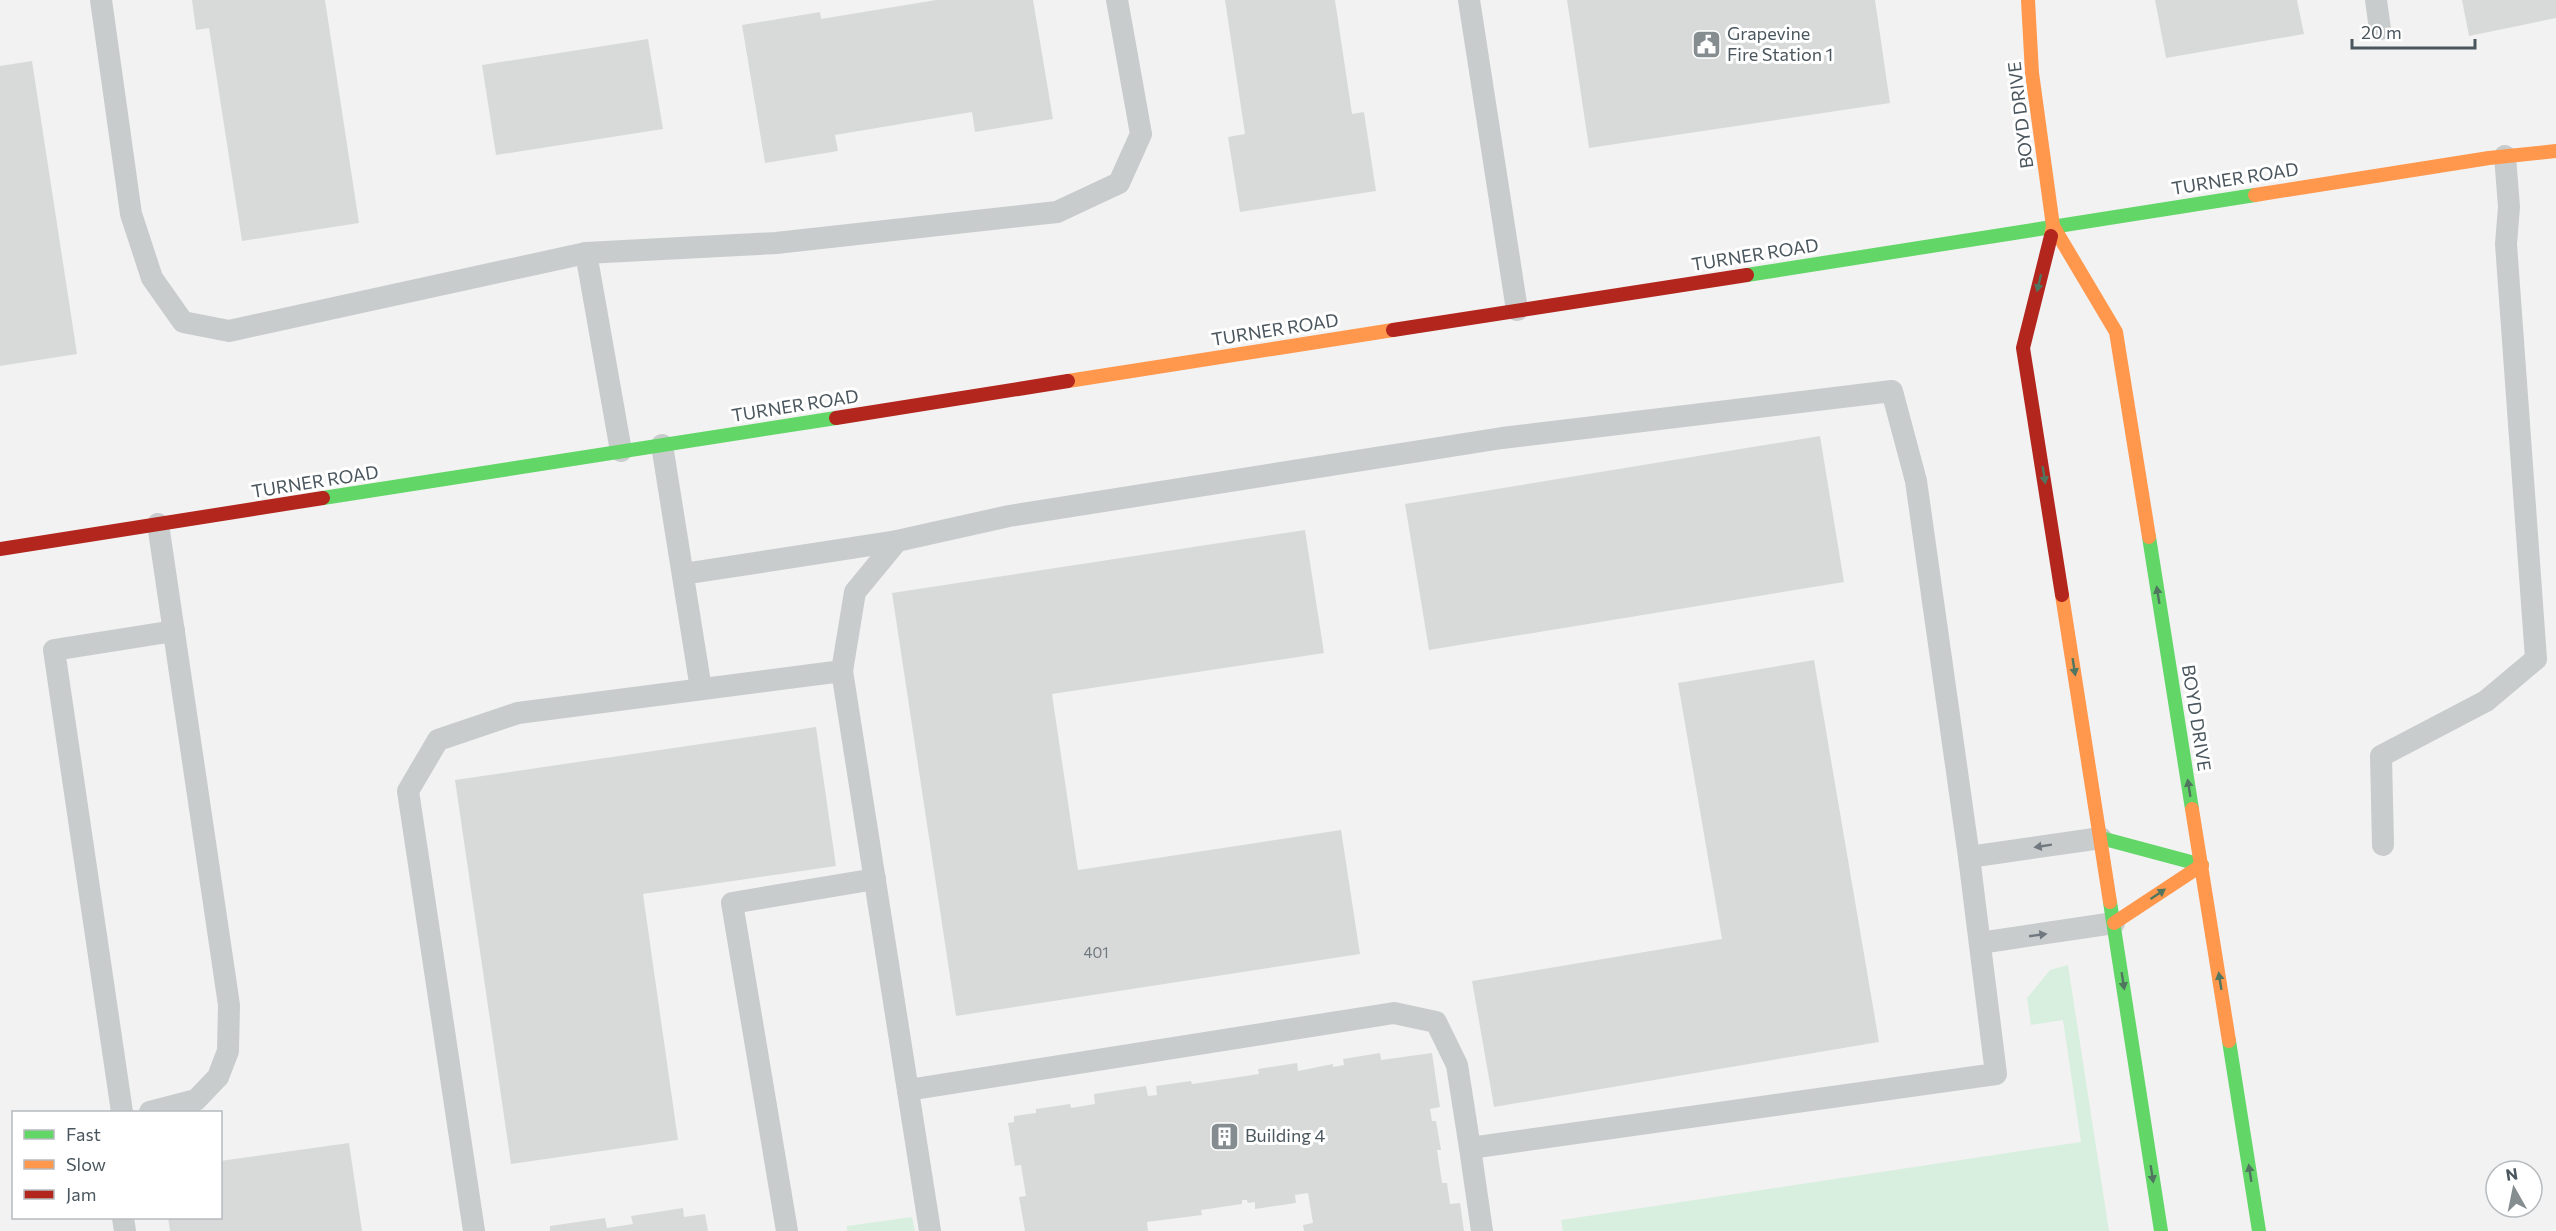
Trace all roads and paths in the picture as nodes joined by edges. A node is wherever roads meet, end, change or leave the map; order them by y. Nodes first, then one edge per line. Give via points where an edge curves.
1 (101, 0) edge
2 (1117, 0) edge
3 (1469, 0) edge
4 (2028, 0) edge
5 (2376, 0) edge
6 (2380, 29) dead end
7 (2556, 151) edge
8 (2505, 156) junction
9 (2053, 226) junction
10 (585, 253) junction
11 (1517, 310) junction
12 (662, 445) junction
13 (621, 452) junction
14 (158, 524) junction
15 (897, 541) junction
16 (0, 549) edge
17 (683, 574) junction
18 (174, 632) junction
19 (842, 671) junction
20 (700, 689) junction
21 (2101, 838) junction
22 (2383, 845) dead end
23 (1969, 857) junction
24 (2202, 865) junction
25 (875, 879) junction
26 (2114, 923) junction
27 (1980, 943) junction
28 (908, 1090) junction
29 (122, 1111) edge
30 (157, 1111) edge
31 (1470, 1148) junction
32 (474, 1231) edge
33 (787, 1231) edge
34 (930, 1231) edge
35 (1482, 1231) edge
36 (2161, 1231) edge
37 (2259, 1231) edge

1 - 10 lane via 131,214 152,278 183,322 229,331
2 - 10 lane via 1141,134 1119,183 1057,212 776,243
3 - 11 lane
4 - 9 street, BOYD DRIVE via 2032,73
5 - 6 lane
7 - 8 street, TURNER ROAD
8 - 9 street, TURNER ROAD
8 - 22 lane via 2509,207 2506,244 2536,659 2486,701 2381,756
9 - 11 street, TURNER ROAD
9 -> 21 street, BOYD DRIVE via 2024,348
24 -> 9 street, BOYD DRIVE via 2116,332
10 - 13 lane
11 - 12 street, TURNER ROAD
12 - 13 street, TURNER ROAD
12 - 17 lane
13 - 14 street, TURNER ROAD
14 - 16 street, TURNER ROAD
14 - 18 lane
15 - 17 lane
15 - 19 lane via 855,592
15 - 23 lane via 1010,516 1502,438 1892,391 1916,481
17 - 20 lane
18 - 29 lane via 54,650
18 - 30 lane via 229,1005 228,1051 218,1077 196,1100
19 - 20 lane
19 - 25 lane
20 - 32 lane via 518,713 438,740 408,791
21 -> 23 lane
21 - 24 street
21 - 26 street, BOYD DRIVE
23 - 27 lane
26 -> 24 street
37 -> 24 street, BOYD DRIVE
25 - 28 lane
25 - 33 lane via 732,903
27 -> 26 lane
26 -> 36 street, BOYD DRIVE
27 - 31 lane via 1996,1074
28 - 31 lane via 1394,1012 1436,1022 1457,1065
28 - 34 lane
31 - 35 lane

